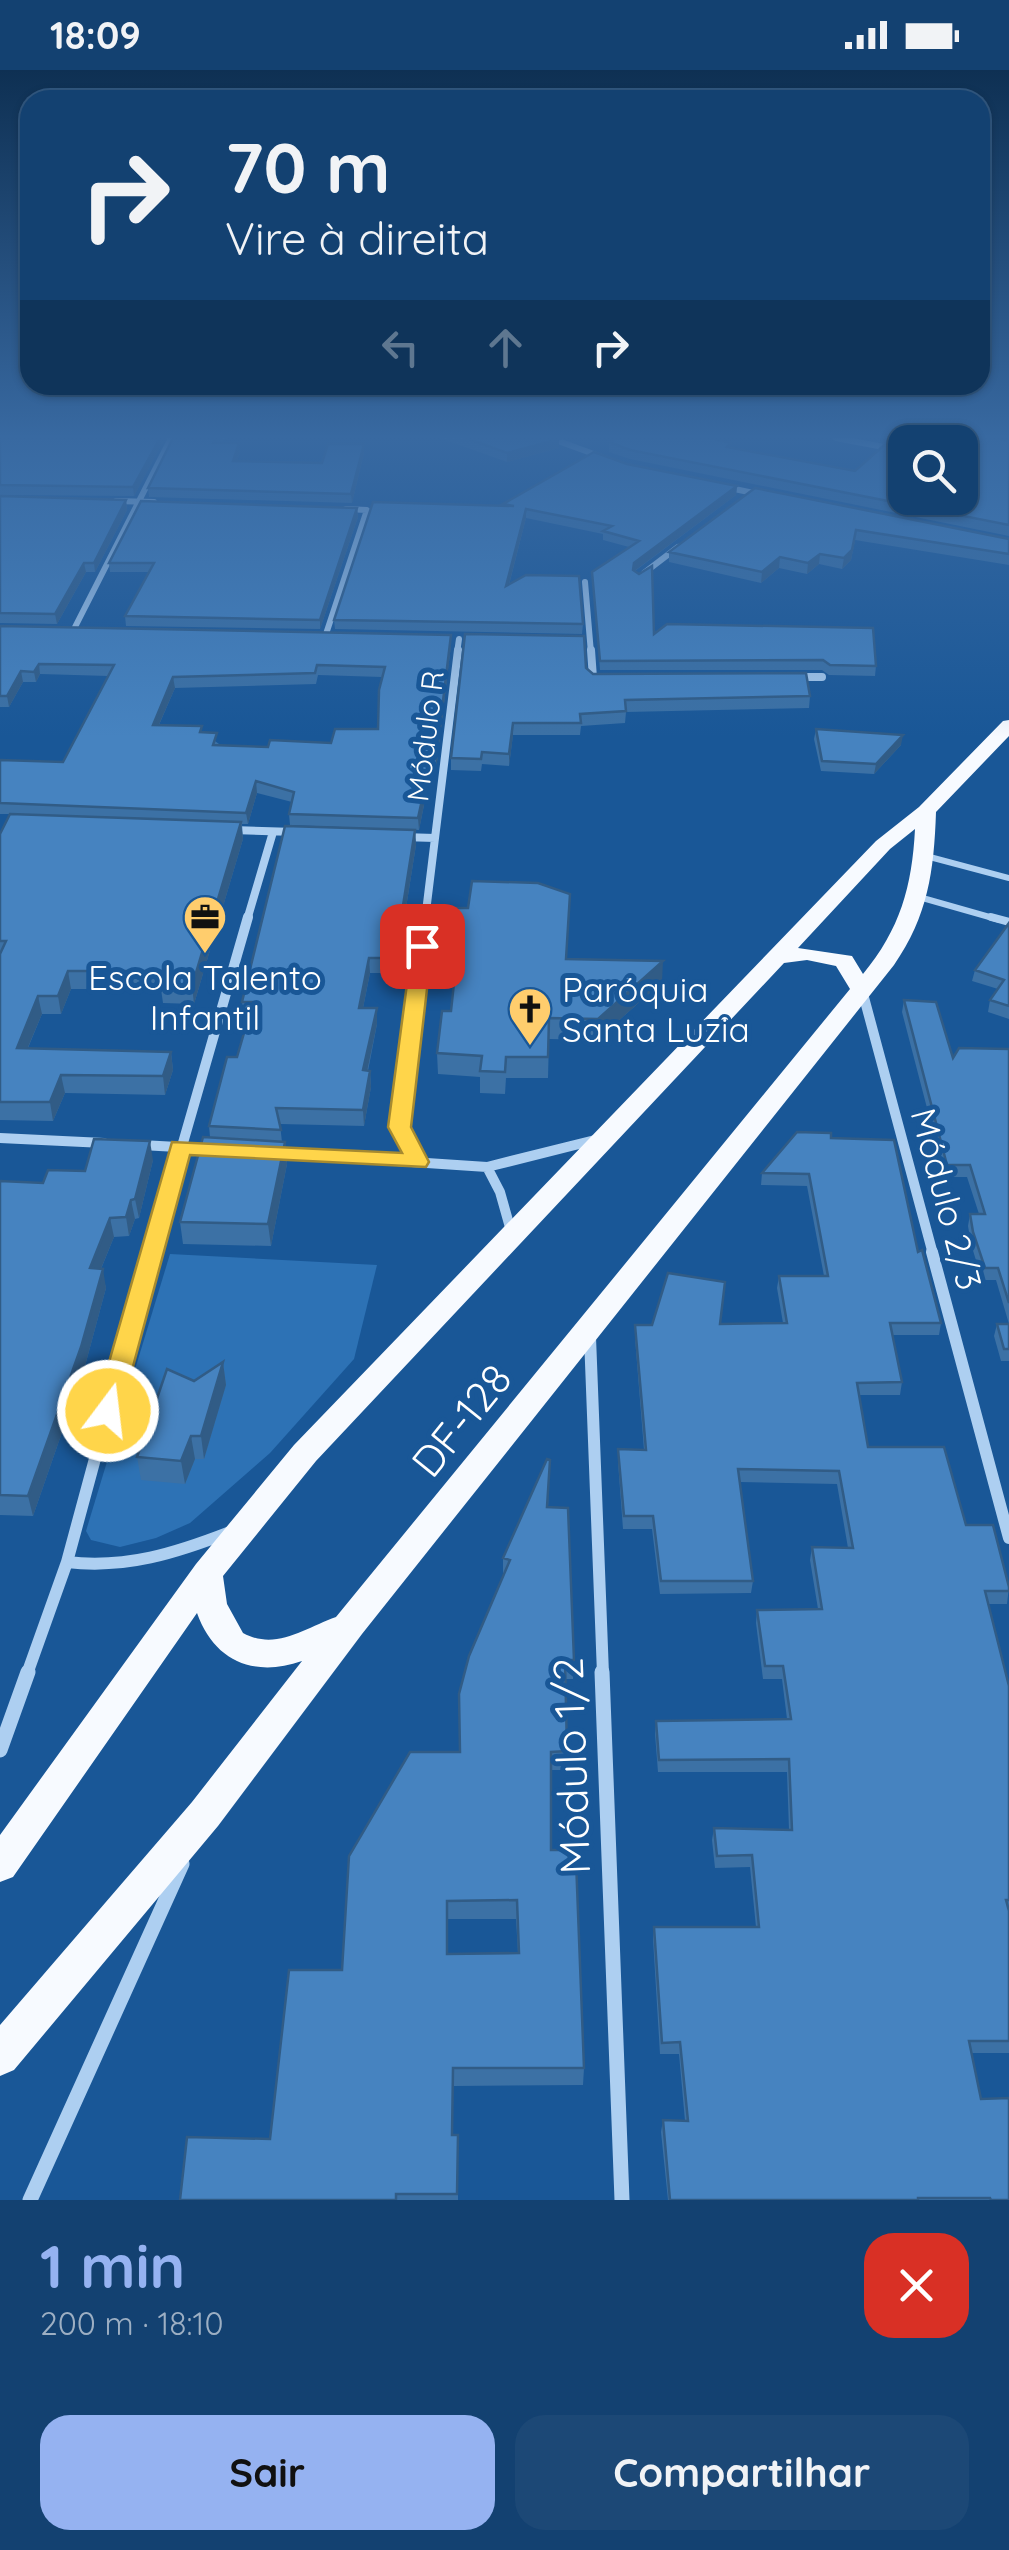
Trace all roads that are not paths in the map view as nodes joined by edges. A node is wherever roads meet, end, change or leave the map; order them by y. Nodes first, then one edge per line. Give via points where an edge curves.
1 (120, 537) edge
2 (359, 537) edge
3 (687, 540) edge
4 (639, 576) edge
5 (585, 582) dead end
6 (55, 631) edge
7 (73, 632) junction
8 (92, 632) edge
9 (306, 636) edge
10 (326, 637) junction
11 (344, 637) edge
12 (440, 639) edge
13 (459, 639) junction
14 (477, 640) edge
15 (784, 677) edge
16 (822, 677) dead end
17 (612, 678) edge
18 (1009, 725) edge
19 (926, 811) junction
20 (215, 830) edge
21 (273, 832) junction
22 (309, 833) edge
23 (382, 836) edge
24 (436, 838) junction
25 (924, 856) junction
26 (1009, 878) edge
27 (919, 897) junction
28 (1009, 922) edge
29 (778, 958) junction
30 (862, 990) junction
31 (606, 1136) junction
32 (0, 1138) edge
33 (180, 1147) junction
34 (220, 1149) edge
35 (260, 1152) edge
36 (418, 1162) junction
37 (487, 1167) junction
38 (512, 1237) junction
39 (590, 1330) junction
40 (244, 1526) junction
41 (1009, 1538) edge
42 (67, 1562) junction
43 (207, 1573) junction
44 (350, 1624) junction
45 (0, 1750) edge
46 (205, 1814) junction
47 (0, 1865) edge
48 (0, 2056) edge
49 (30, 2200) edge
50 (622, 2200) edge

1 - 7 street
2 - 10 street
3 - 4 street
5 - 17 street via 593,678
6 - 7 street
7 - 8 street
9 - 10 street
10 - 11 street
12 - 13 street
13 - 14 street
13 - 24 street, Módulo R
15 - 16 street
18 - 19 main road
19 - 25 main road, DF-128 / DF-128
19 - 29 main road via 882,845
20 - 21 street
21 - 22 street
21 - 33 street
23 - 24 street
24 - 36 street, Módulo R via 399,1127
25 - 26 lane
25 - 27 main road, DF-128 / DF-128
27 - 28 lane
27 - 30 main road, DF-128 / DF-128 via 907,932
29 - 30 main road via 806,954 844,961
29 - 31 main road
30 - 39 main road, DF-128 / DF-128
30 - 41 street, Módulo 2/3
31 - 37 street
31 - 38 main road
32 - 33 street
33 - 34 street
33 - 42 street
35 - 36 street
36 - 37 street
37 - 38 street
38 - 40 main road via 304,1453
39 - 44 main road, DF-128 / DF-128
39 - 50 street, Módulo 1/2
40 - 42 street via 161,1560 119,1566
40 - 43 main road
42 - 45 street
43 - 44 main road via 217,1629 242,1652 270,1657 308,1648
43 - 47 main road
44 - 46 main road, DF-128 / DF-128
46 - 48 main road, DF-128 / DF-128
46 - 49 street

